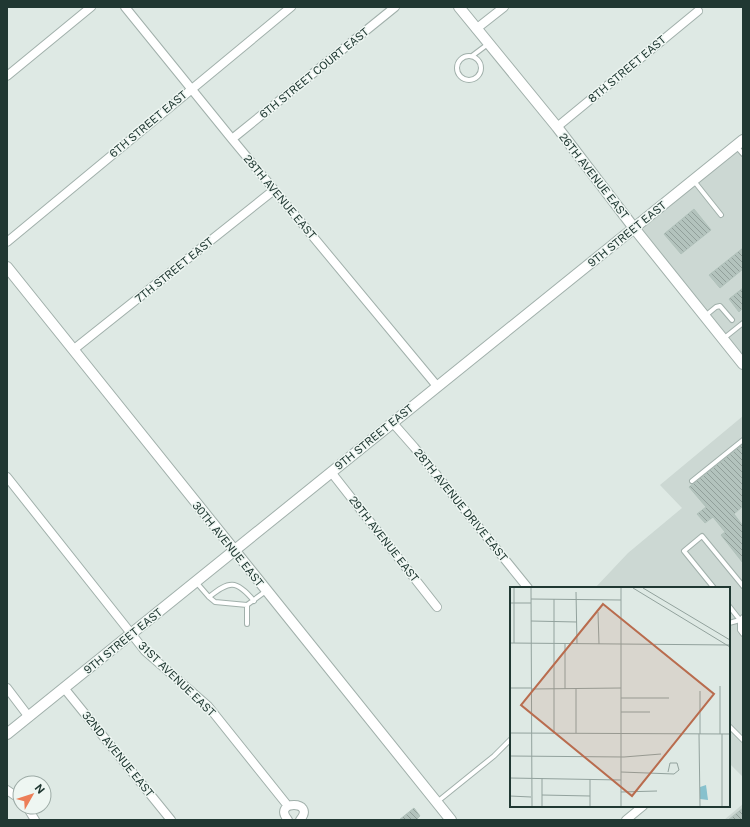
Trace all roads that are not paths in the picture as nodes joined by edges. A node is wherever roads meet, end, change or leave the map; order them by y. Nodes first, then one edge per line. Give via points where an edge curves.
1 (91, 7) edge
2 (125, 7) edge
3 (290, 7) edge
4 (396, 7) edge
5 (459, 7) edge
6 (504, 7) edge
7 (698, 11) dead end
8 (476, 29) junction
9 (488, 43) junction
10 (472, 56) junction
11 (7, 76) edge
12 (191, 88) junction
13 (557, 127) junction
14 (232, 139) junction
15 (740, 143) edge
16 (743, 154) edge
17 (693, 180) junction
18 (274, 190) junction
19 (721, 215) dead end
20 (634, 228) junction
21 (7, 242) edge
22 (7, 267) edge
23 (705, 316) junction
24 (732, 320) dead end
25 (743, 323) edge
26 (723, 339) junction
27 (73, 350) junction
28 (743, 364) edge
29 (437, 386) junction
30 (392, 422) junction
31 (743, 440) edge
32 (331, 472) junction
33 (7, 477) edge
34 (692, 481) dead end
35 (234, 551) junction
36 (196, 582) junction
37 (743, 586) edge
38 (527, 587) edge
39 (713, 587) edge
40 (266, 591) junction
41 (209, 597) junction
42 (254, 601) junction
43 (247, 605) junction
44 (437, 607) dead end
45 (730, 607) edge
46 (741, 619) edge
47 (730, 623) edge
48 (247, 624) dead end
49 (131, 634) junction
50 (743, 634) edge
51 (7, 688) edge
52 (64, 688) junction
53 (29, 717) junction
54 (730, 727) edge
55 (7, 734) edge
56 (510, 740) edge
57 (743, 740) edge
58 (436, 802) junction
59 (288, 806) junction
60 (642, 807) edge
61 (171, 820) edge
62 (288, 820) edge
63 (300, 820) edge
64 (451, 820) edge
65 (626, 820) edge

1 - 11 street
2 - 12 street, 28TH AVENUE EAST
3 - 12 street, 6TH STREET EAST
4 - 14 street, 6TH STREET COURT EAST
5 - 8 street, 26TH AVENUE EAST
6 - 8 street
7 - 13 street, 8TH STREET EAST
8 - 9 street, 26TH AVENUE EAST
9 - 10 lane
9 - 13 street, 26TH AVENUE EAST
10 - 10 lane via 464,57 458,62 458,74 464,80 472,81 481,73 479,61
12 - 14 street, 28TH AVENUE EAST
12 - 21 street, 6TH STREET EAST
13 - 20 street, 26TH AVENUE EAST
14 - 18 street, 28TH AVENUE EAST
15 - 16 lane
15 - 17 street, 9TH STREET EAST
17 - 19 lane
17 - 20 street, 9TH STREET EAST
18 - 27 street, 7TH STREET EAST
18 - 29 street, 28TH AVENUE EAST
20 - 23 street, 26TH AVENUE EAST
20 - 29 street, 9TH STREET EAST
22 - 27 street, 30TH AVENUE EAST
23 - 24 lane via 720,306
23 - 26 street, 26TH AVENUE EAST
25 - 26 lane
26 - 28 street, 26TH AVENUE EAST
27 - 35 street, 30TH AVENUE EAST
29 - 30 street, 9TH STREET EAST
30 - 32 street, 9TH STREET EAST
30 - 38 street, 28TH AVENUE DRIVE EAST
31 - 34 lane
32 - 35 street, 9TH STREET EAST
32 - 44 street, 29TH AVENUE EAST
33 - 49 street, 31ST AVENUE EAST
35 - 36 street, 9TH STREET EAST
35 - 40 street, 30TH AVENUE EAST
36 - 41 lane
36 - 49 street, 9TH STREET EAST
37 - 39 lane via 702,536 684,551
40 - 42 lane
40 - 58 street, 30TH AVENUE EAST
41 - 42 lane via 221,588 234,585 241,588
41 - 43 lane via 215,602
42 - 43 lane
43 - 48 lane
45 - 46 lane
46 - 47 lane
46 - 50 lane via 740,630
49 - 52 street, 9TH STREET EAST
49 - 59 street, 31ST AVENUE EAST via 145,651 208,706
51 - 53 street
52 - 53 street, 9TH STREET EAST
52 - 61 street, 32ND AVENUE EAST
53 - 55 street, 9TH STREET EAST
54 - 57 lane
56 - 58 lane
58 - 64 street, 30TH AVENUE EAST
59 - 62 street via 285,814
59 - 63 street, 31ST AVENUE EAST via 297,804 302,808
60 - 65 street

